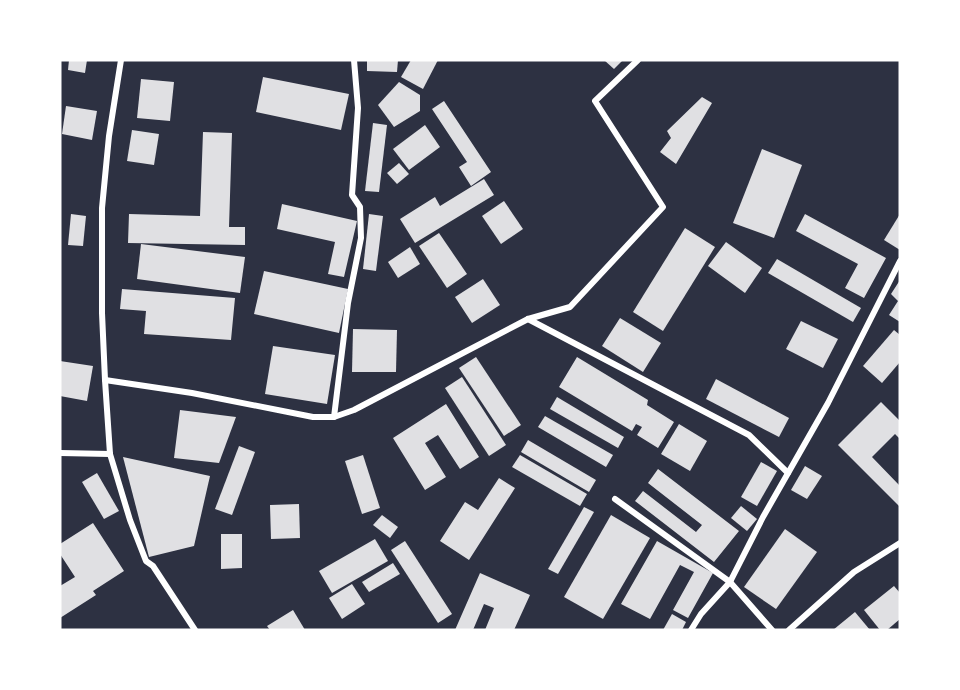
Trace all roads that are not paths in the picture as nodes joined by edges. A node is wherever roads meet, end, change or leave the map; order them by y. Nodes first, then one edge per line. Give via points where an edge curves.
1 (121, 60) edge
2 (354, 60) edge
3 (638, 60) edge
4 (900, 261) edge
5 (528, 319) junction
6 (105, 380) junction
7 (334, 417) junction
8 (60, 453) edge
9 (110, 454) junction
10 (788, 473) junction
11 (615, 499) dead end
12 (900, 543) edge
13 (730, 582) junction
14 (195, 630) edge
15 (691, 630) edge
16 (772, 630) edge
17 (789, 630) edge

1 - 6 street via 102,208
2 - 7 street via 358,108 351,195 360,207 361,238 348,303
3 - 5 street via 595,102 663,207 570,307
4 - 10 street
5 - 7 street
5 - 10 street via 749,435
6 - 7 street via 314,417
6 - 9 street
8 - 9 street
9 - 14 street via 146,561
10 - 13 street
11 - 13 street
12 - 17 street via 855,572
13 - 15 street
13 - 16 street

